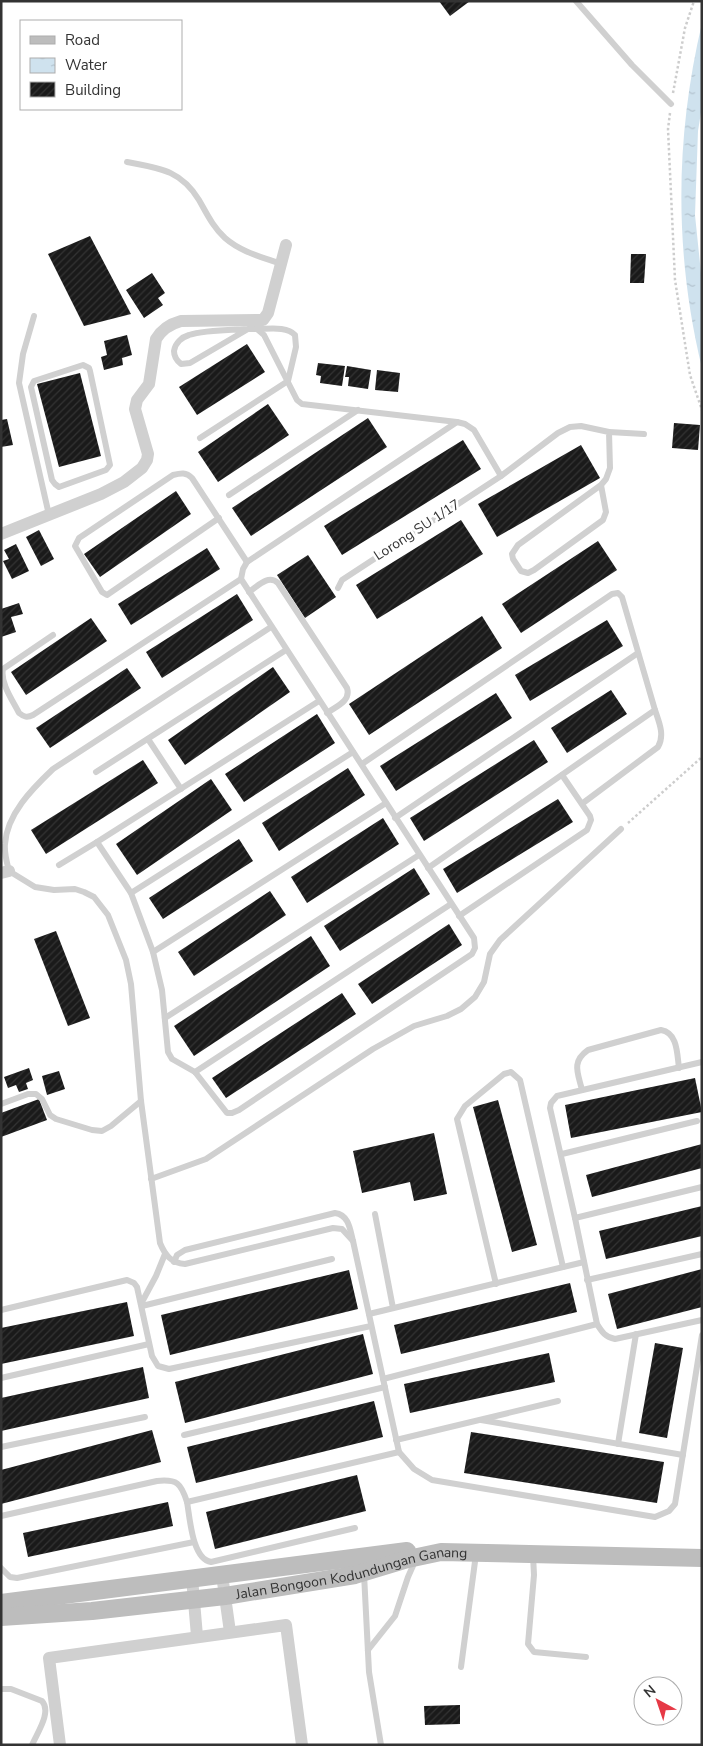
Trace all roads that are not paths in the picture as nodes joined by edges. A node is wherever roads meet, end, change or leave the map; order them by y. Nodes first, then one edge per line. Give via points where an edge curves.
1 (576, 1) edge
2 (671, 104) road end
3 (127, 162) dead end
4 (286, 245) dead end
5 (281, 264) junction
6 (34, 316) dead end
7 (248, 329) junction
8 (257, 329) junction
9 (288, 381) junction
10 (358, 410) junction
11 (457, 422) junction
12 (609, 432) junction
13 (644, 434) dead end
14 (200, 438) dead end
15 (501, 476) junction
16 (52, 480) junction
17 (601, 485) junction
18 (42, 490) junction
19 (229, 495) dead end
20 (49, 515) junction
21 (219, 518) junction
22 (1, 534) edge
23 (247, 562) junction
24 (240, 579) junction
25 (338, 588) dead end
26 (249, 592) junction
27 (271, 627) junction
28 (53, 635) dead end
29 (286, 650) junction
30 (638, 653) junction
31 (319, 701) junction
32 (655, 710) junction
33 (328, 714) junction
34 (148, 739) junction
35 (353, 752) junction
36 (362, 764) junction
37 (96, 772) dead end
38 (562, 775) junction
39 (181, 788) junction
40 (582, 803) junction
41 (386, 804) junction
42 (396, 818) junction
43 (621, 829) road end
44 (96, 842) junction
45 (419, 855) junction
46 (59, 866) dead end
47 (428, 868) junction
48 (5, 872) edge
49 (131, 894) junction
50 (451, 904) junction
51 (459, 916) junction
52 (153, 952) junction
53 (165, 1018) junction
54 (702, 1062) edge
55 (679, 1068) junction
56 (195, 1072) junction
57 (582, 1090) junction
58 (141, 1101) junction
59 (1, 1104) edge
60 (697, 1121) dead end
61 (562, 1154) junction
62 (151, 1179) junction
63 (702, 1187) edge
64 (375, 1214) dead end
65 (575, 1218) junction
66 (353, 1240) junction
67 (164, 1254) junction
68 (702, 1254) edge
69 (332, 1259) dead end
70 (174, 1262) junction
71 (584, 1262) junction
72 (563, 1267) junction
73 (588, 1280) junction
74 (496, 1284) junction
75 (142, 1304) junction
76 (393, 1308) junction
77 (1, 1310) edge
78 (369, 1314) junction
79 (702, 1320) edge
80 (597, 1324) junction
81 (372, 1326) junction
82 (636, 1334) junction
83 (702, 1335) edge
84 (149, 1344) junction
85 (1, 1378) edge
86 (383, 1379) junction
87 (385, 1387) junction
88 (558, 1401) dead end
89 (145, 1417) dead end
90 (481, 1420) junction
91 (184, 1435) dead end
92 (396, 1440) junction
93 (618, 1444) junction
94 (1, 1447) edge
95 (399, 1452) junction
96 (683, 1455) junction
97 (187, 1502) junction
98 (1, 1516) edge
99 (355, 1528) dead end
100 (194, 1542) junction
101 (441, 1552) junction
102 (477, 1553) junction
103 (533, 1554) junction
104 (418, 1556) junction
105 (702, 1558) edge
106 (1, 1568) edge
107 (364, 1573) junction
108 (222, 1574) junction
109 (192, 1578) junction
110 (224, 1596) junction
111 (194, 1600) junction
112 (1, 1603) edge
113 (1, 1617) edge
114 (230, 1632) junction
115 (197, 1636) junction
116 (368, 1650) junction
117 (586, 1656) dead end
118 (461, 1666) dead end
119 (1, 1689) edge
120 (32, 1745) edge
121 (60, 1745) edge
122 (302, 1745) edge
123 (381, 1745) edge

1 - 2 lane
3 - 5 lane via 172,173 187,184 213,226 226,239 247,252
4 - 5 street
5 - 20 street via 268,313 263,320 181,321 159,334 149,384 137,400 135,409 148,454 142,468 124,482
6 - 18 lane via 18,383
7 - 7 lane via 190,363 177,361 175,346 188,335
7 - 8 lane
8 - 9 lane via 264,335
8 - 9 lane via 284,329 295,335 296,347
9 - 10 lane via 302,404
9 - 14 lane
10 - 11 lane
10 - 19 lane
11 - 15 lane via 474,430
11 - 23 lane
12 - 13 lane, Lorong SU 1/17
12 - 15 lane, Lorong SU 1/17 via 570,427
12 - 17 lane via 610,468
15 - 25 lane, Lorong SU 1/17 via 342,580
16 - 16 lane via 32,383 83,365 90,371 110,465 106,470 59,486
16 - 18 lane
17 - 17 lane via 606,512 602,520 534,570 528,573 521,571 512,554 518,545
18 - 20 lane
20 - 22 street
21 - 21 lane via 107,595 102,592 75,546 79,538 173,475 181,473 192,478
21 - 23 lane
23 - 24 lane
24 - 26 lane
24 - 28 lane via 32,715 23,716 3,682 3,669
26 - 27 lane
26 - 33 lane via 267,580 278,583 346,688 346,700
27 - 29 lane
27 - 48 lane via 72,757 38,783 15,814 7,831
29 - 31 lane
29 - 34 lane
30 - 32 lane
30 - 36 lane via 622,597 618,593 612,594
30 - 42 lane
31 - 33 lane
31 - 39 lane
32 - 38 lane
32 - 40 lane via 662,735 658,747
33 - 35 lane
34 - 37 lane
34 - 39 lane
35 - 36 lane
35 - 49 lane
36 - 41 lane
38 - 40 lane
38 - 47 lane
39 - 44 lane
40 - 51 lane via 591,820 587,830
41 - 42 lane
41 - 52 lane
42 - 45 lane
43 - 62 lane via 500,940 490,954 484,982 475,997 461,1009 414,1026 373,1049 206,1159
44 - 46 lane
44 - 49 lane
45 - 47 lane
45 - 53 lane
47 - 50 lane
48 - 58 lane via 36,887 84,892 94,897 108,916 126,960 131,984
49 - 52 lane
50 - 51 lane
50 - 56 lane
51 - 56 lane via 474,938 472,954 239,1110 227,1113
52 - 53 lane
53 - 56 lane via 168,1052 172,1059
54 - 55 lane
55 - 57 lane
55 - 57 lane via 674,1038 661,1030 588,1050 581,1055 576,1067
57 - 61 lane via 557,1096 551,1103
58 - 59 lane via 102,1131 56,1119 36,1094
58 - 62 lane
60 - 61 lane
61 - 65 lane
62 - 67 lane
63 - 65 lane
64 - 76 lane
65 - 71 lane
66 - 70 lane via 342,1229 332,1228 185,1264
66 - 70 lane via 346,1218 335,1213 185,1250 177,1255
66 - 78 lane
67 - 70 lane
67 - 75 lane
68 - 73 lane
69 - 75 lane
71 - 72 lane
71 - 73 lane
72 - 74 lane
72 - 74 lane via 520,1080 512,1072 504,1074 465,1106 457,1119
73 - 80 lane
74 - 76 lane
75 - 77 lane via 137,1287 127,1280
75 - 84 lane
76 - 78 lane
78 - 81 lane
79 - 82 lane
80 - 82 lane via 608,1337 615,1339
80 - 86 lane
81 - 84 lane via 169,1369 158,1366
81 - 86 lane
82 - 93 lane
83 - 96 lane
84 - 85 lane
86 - 87 lane
87 - 91 lane
87 - 92 lane
88 - 90 lane
89 - 94 lane
90 - 92 lane
90 - 93 lane
92 - 95 lane
93 - 96 lane
95 - 96 lane via 414,1469 432,1480 655,1517 669,1511 675,1504
95 - 97 lane
97 - 98 lane via 179,1484 167,1480
97 - 100 lane
99 - 100 lane via 211,1562 202,1557
100 - 106 lane via 17,1578 10,1578
101 - 102 street, Jalan Bongoon Kodundungan Ganang
101 - 104 street, Jalan Bongoon Kodundungan Ganang
101 - 108 street via 407,1551
102 - 103 street, Jalan Bongoon Kodundungan Ganang
102 - 118 lane
103 - 105 street, Jalan Bongoon Kodundungan Ganang
103 - 117 lane via 528,1644 534,1652
104 - 107 street, Jalan Bongoon Kodundungan Ganang
104 - 116 lane via 395,1616
107 - 110 street, Jalan Bongoon Kodundungan Ganang
107 - 116 lane
108 - 109 street
108 - 110 street
109 - 111 street
109 - 112 street
110 - 111 street, Jalan Bongoon Kodundungan Ganang
110 - 114 street
111 - 113 street, Jalan Bongoon Kodundungan Ganang
111 - 115 street
114 - 115 street
114 - 122 street via 286,1625
115 - 121 street via 49,1658
116 - 123 lane
119 - 120 lane via 11,1689 45,1704 46,1712

